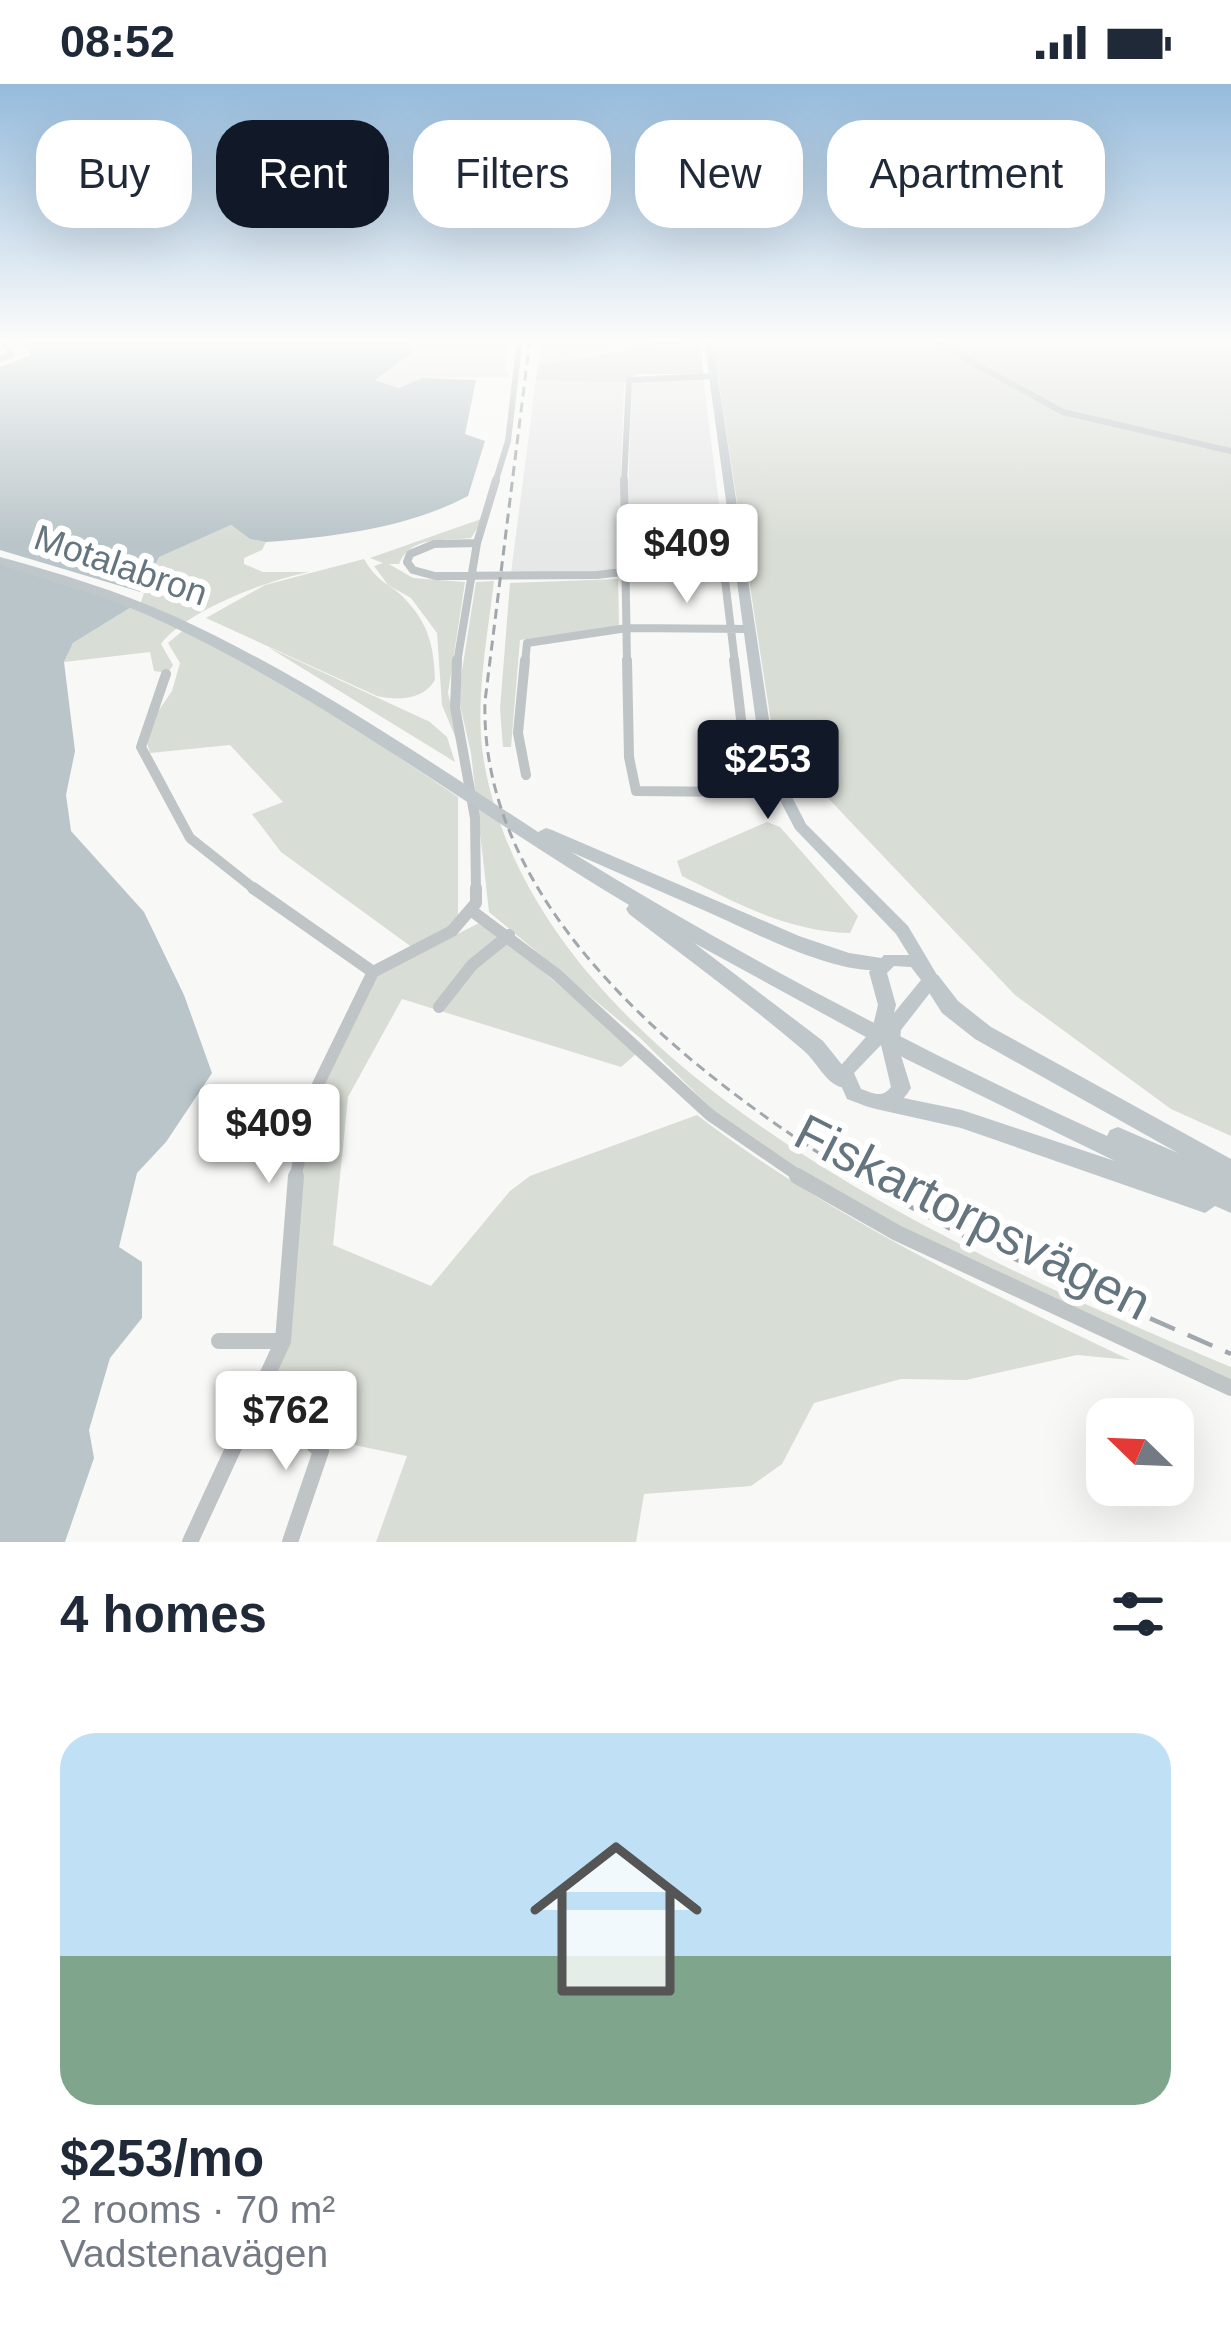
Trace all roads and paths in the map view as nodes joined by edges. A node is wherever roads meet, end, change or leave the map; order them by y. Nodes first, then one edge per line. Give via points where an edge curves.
1 (512, 407) edge
2 (628, 407) edge
3 (718, 407) edge
4 (1055, 407) edge
5 (1231, 451) edge
6 (477, 543) junction
7 (0, 558) edge
8 (738, 558) junction
9 (625, 573) junction
10 (725, 580) dead end
11 (626, 628) junction
12 (731, 629) junction
13 (748, 629) junction
14 (166, 674) dead end
15 (526, 776) dead end
16 (547, 840) junction
17 (613, 886) junction
18 (880, 909) junction
19 (472, 911) junction
20 (508, 935) junction
21 (885, 961) junction
22 (373, 972) junction
23 (928, 974) junction
24 (439, 1007) dead end
25 (850, 1011) junction
26 (936, 1055) junction
27 (844, 1081) junction
28 (884, 1103) junction
29 (1231, 1171) edge
30 (1231, 1188) edge
31 (1231, 1202) edge
32 (1231, 1211) edge
33 (219, 1341) dead end
34 (283, 1341) junction
35 (1231, 1388) edge
36 (245, 1424) junction
37 (190, 1542) edge
38 (290, 1542) edge

1 - 6 street
2 - 9 street
3 - 8 main road
4 - 5 street
6 - 9 street via 428,545 407,562 435,576
6 - 19 street via 454,696 475,818
7 - 16 highway, Motalabron via 218,635
8 - 9 street
8 - 13 main road
9 - 11 street
10 - 12 street
11 - 12 street
11 - 12 street via 636,791 744,791 750,782
11 - 15 street via 524,646 518,734
12 - 13 street
13 - 18 main road via 769,766 787,805
14 - 22 street via 141,747 190,838
16 - 17 highway
16 - 21 highway via 836,957
16 - 25 highway
17 - 25 highway
17 - 27 highway via 815,1047
18 - 21 main road via 895,941
18 - 23 main road
19 - 20 street, Fiskartorpsvägen
19 - 22 street via 452,931
20 - 24 street
20 - 35 street, Fiskartorpsvägen via 710,1115 789,1173 861,1215
21 - 23 main road via 910,960
21 - 27 main road via 878,979 884,1023
22 - 34 street via 304,1118
23 - 28 main road via 892,1028 901,1088
23 - 29 highway via 950,1007 983,1033
25 - 26 highway
26 - 30 highway
26 - 31 highway
27 - 28 main road via 863,1099
28 - 32 highway via 962,1118
33 - 34 street
34 - 36 street
36 - 37 street
36 - 38 street via 308,1439 321,1450

